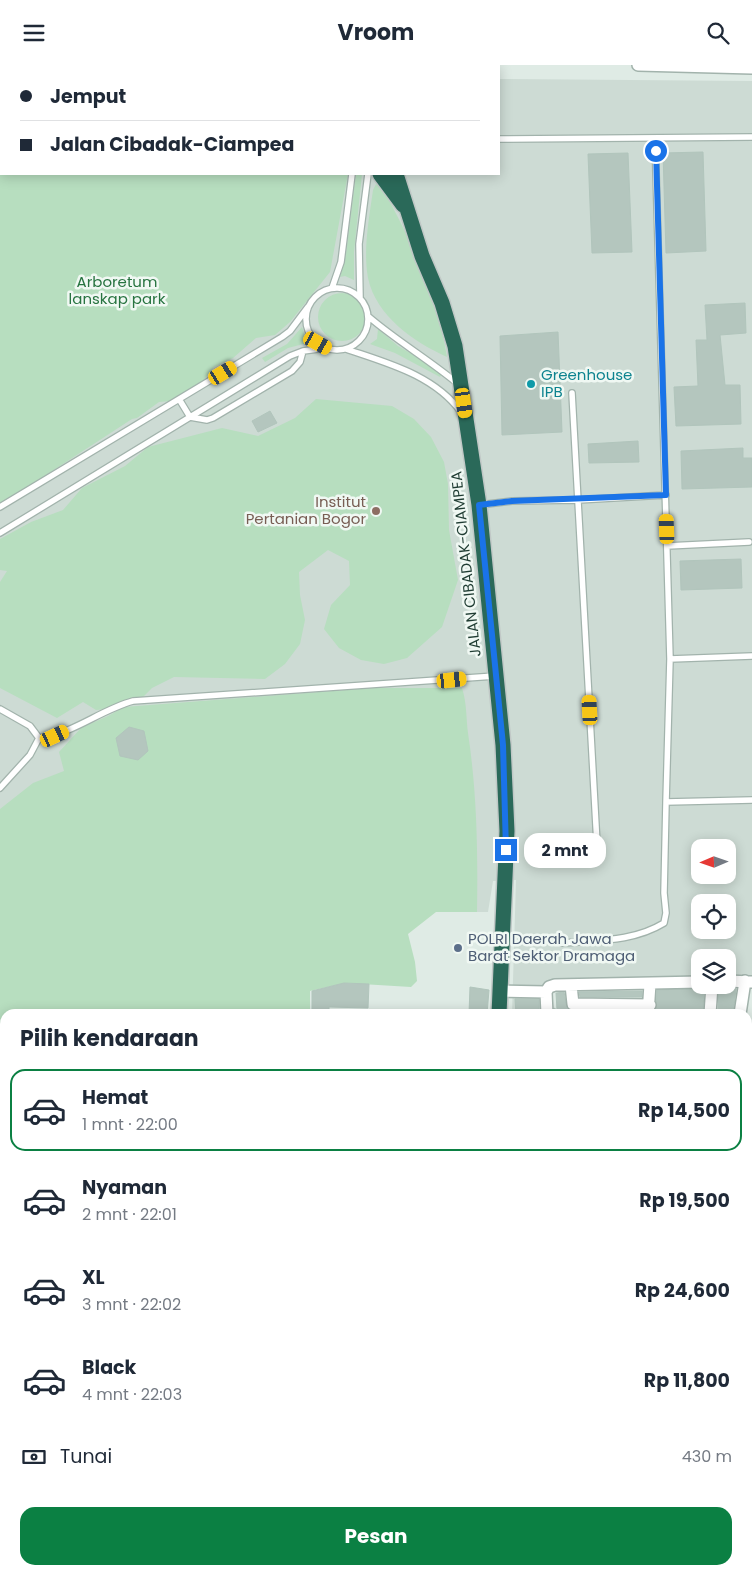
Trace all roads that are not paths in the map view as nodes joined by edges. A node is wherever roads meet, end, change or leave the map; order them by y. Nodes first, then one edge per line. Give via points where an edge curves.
1 (638, 65) edge
2 (675, 65) edge
3 (719, 67) edge
4 (752, 68) edge
5 (655, 137) junction
6 (752, 137) edge
7 (500, 139) edge
8 (352, 175) edge
9 (368, 175) edge
10 (381, 175) edge
11 (396, 175) edge
12 (408, 210) junction
13 (332, 288) junction
14 (360, 298) junction
15 (308, 307) junction
16 (368, 317) junction
17 (326, 348) junction
18 (346, 349) junction
19 (303, 351) junction
20 (462, 386) junction
21 (572, 393) dead end
22 (179, 399) junction
23 (190, 417) junction
24 (466, 419) junction
25 (666, 495) junction
26 (578, 500) junction
27 (479, 505) junction
28 (0, 507) edge
29 (0, 533) edge
30 (748, 542) dead end
31 (667, 546) junction
32 (752, 656) edge
33 (670, 659) junction
34 (494, 676) junction
35 (0, 709) edge
36 (39, 738) junction
37 (0, 788) edge
38 (752, 800) edge
39 (666, 802) junction
40 (597, 844) dead end
41 (562, 943) dead end
42 (736, 981) edge
43 (691, 982) edge
44 (749, 982) edge
45 (650, 984) junction
46 (571, 985) junction
47 (501, 991) junction
48 (546, 992) junction
49 (711, 994) edge
50 (499, 1009) edge
51 (547, 1009) edge
52 (573, 1009) edge
53 (649, 1009) edge
54 (710, 1009) edge
55 (741, 1009) edge

1 - 2 street
2 - 3 street
3 - 4 street
5 - 6 lane
5 - 7 lane
5 - 25 lane
8 - 13 lane via 341,263
9 - 14 lane via 359,244
10 - 12 highway
11 - 12 highway, JALAN CIBADAK-CIAMPEA
12 - 20 highway, JALAN CIBADAK-CIAMPEA via 442,303 455,346
13 - 14 lane via 352,291
13 - 15 lane via 322,291
14 - 16 lane
15 - 17 lane via 307,327 318,343
15 - 22 lane via 282,337
16 - 18 lane via 363,337
16 - 20 lane
17 - 18 lane
17 - 19 lane
18 - 24 lane via 402,368 425,380 450,397
19 - 23 lane
19 - 23 lane via 300,362 292,371 213,418
20 - 24 highway, JALAN CIBADAK-CIAMPEA
21 - 26 lane
22 - 23 lane
22 - 28 lane
23 - 29 lane
24 - 27 highway, JALAN CIBADAK-CIAMPEA
25 - 26 lane
25 - 31 lane
26 - 27 lane
26 - 40 lane
27 - 34 highway, JALAN CIBADAK-CIAMPEA
30 - 31 lane
31 - 33 lane
32 - 33 lane
33 - 39 lane
34 - 36 lane via 133,701 55,736
34 - 47 highway, JALAN CIBADAK-CIAMPEA via 503,745 507,831
35 - 36 lane via 30,726
36 - 37 lane via 30,755
38 - 39 lane
39 - 41 lane via 664,923 629,937
42 - 44 street
43 - 45 street
44 - 55 street
45 - 46 street
45 - 53 street
46 - 48 street via 555,985
46 - 52 street
47 - 48 street
47 - 50 highway, JALAN CIBADAK-CIAMPEA
48 - 51 street
49 - 54 street
52 - 53 street

